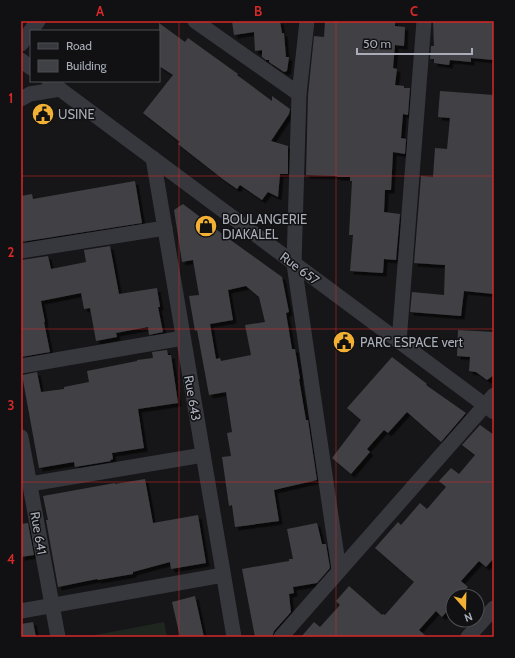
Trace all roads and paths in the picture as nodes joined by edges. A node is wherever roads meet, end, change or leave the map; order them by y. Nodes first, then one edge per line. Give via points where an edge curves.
1 (38, 21) edge
2 (195, 21) edge
3 (307, 21) edge
4 (424, 21) edge
5 (23, 37) edge
6 (21, 60) edge
7 (30, 67) edge
8 (54, 85) edge
9 (298, 94) junction
10 (21, 99) edge
11 (153, 158) junction
12 (164, 228) junction
13 (21, 251) edge
14 (294, 264) junction
15 (183, 338) junction
16 (399, 342) junction
17 (21, 366) edge
18 (491, 404) edge
19 (21, 437) edge
20 (203, 455) junction
21 (30, 484) junction
22 (339, 570) junction
23 (223, 575) junction
24 (52, 605) junction
25 (494, 608) edge
26 (21, 611) edge
27 (58, 637) edge
28 (234, 637) edge
29 (281, 637) edge
30 (468, 637) edge

1 - 5 street
2 - 9 street
3 - 9 street
4 - 16 street
6 - 7 street
8 - 10 street
8 - 11 street, Rue 657
9 - 14 street
11 - 12 street, Rue 643
11 - 14 street, Rue 657
12 - 13 street
12 - 15 street, Rue 643
14 - 16 street, Rue 657
14 - 22 street
15 - 17 street
15 - 20 street, Rue 643
16 - 18 street, Rue 657
18 - 22 street
19 - 21 street, Rue 641
20 - 21 street
20 - 23 street, Rue 643
21 - 24 street, Rue 641
22 - 29 street
23 - 24 street
23 - 28 street, Rue 643
24 - 26 street
24 - 27 street, Rue 641
25 - 30 street

